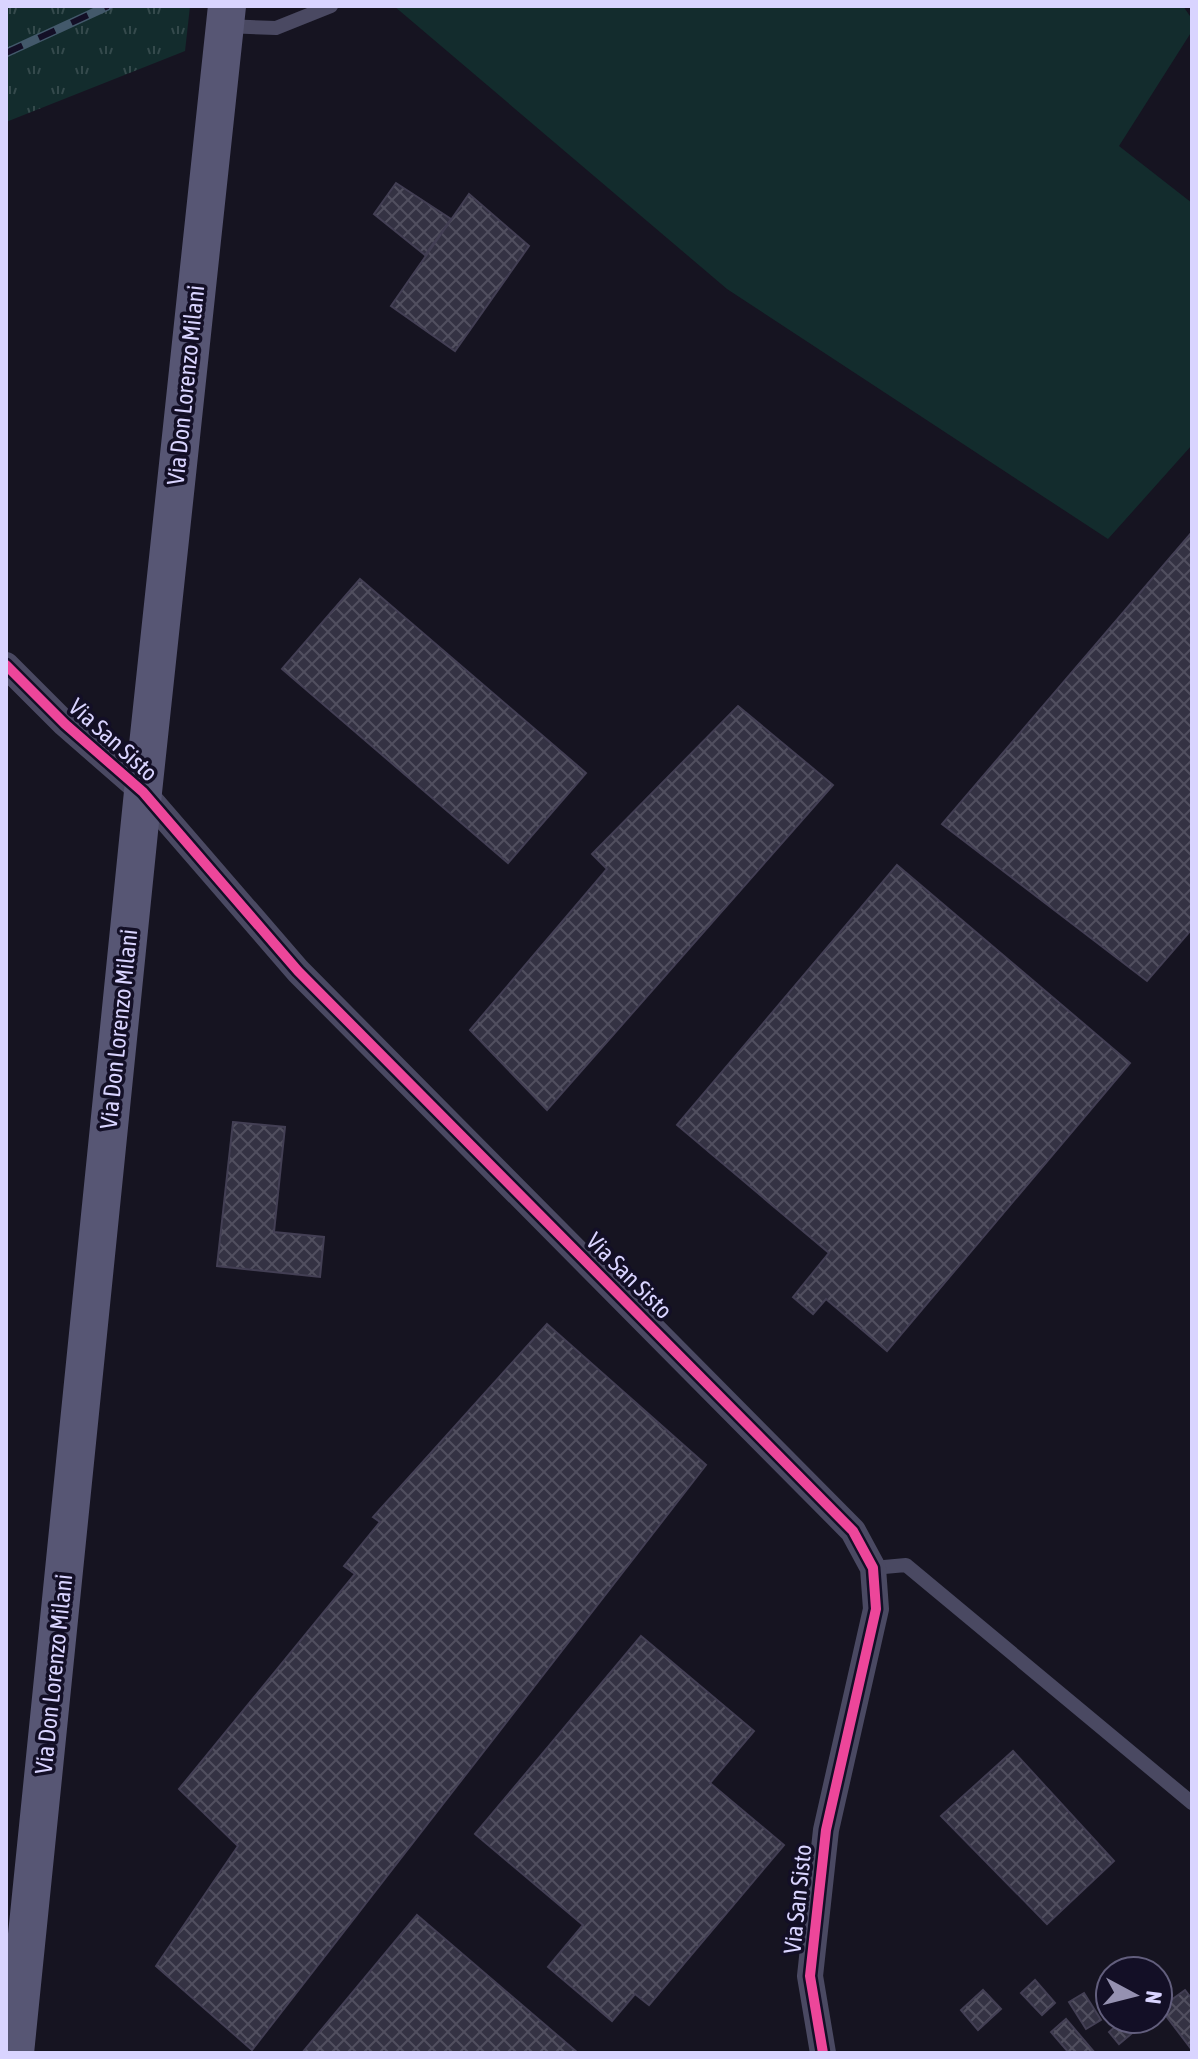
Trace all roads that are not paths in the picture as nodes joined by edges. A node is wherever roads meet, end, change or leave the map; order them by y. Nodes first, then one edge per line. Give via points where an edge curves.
1 (331, 6) edge
2 (226, 16) edge
3 (6, 665) edge
4 (143, 792) junction
5 (873, 1568) junction
6 (1192, 1803) edge
7 (15, 2053) edge
8 (823, 2053) edge

1 - 2 lane via 276,28
2 - 4 main road, Via Don Lorenzo Milani
3 - 4 street, Via San Sisto
4 - 5 street, Via San Sisto via 298,971 853,1531
4 - 7 main road, Via Don Lorenzo Milani
5 - 6 lane via 906,1565
5 - 8 street, Via San Sisto via 876,1609 826,1830 810,1976

